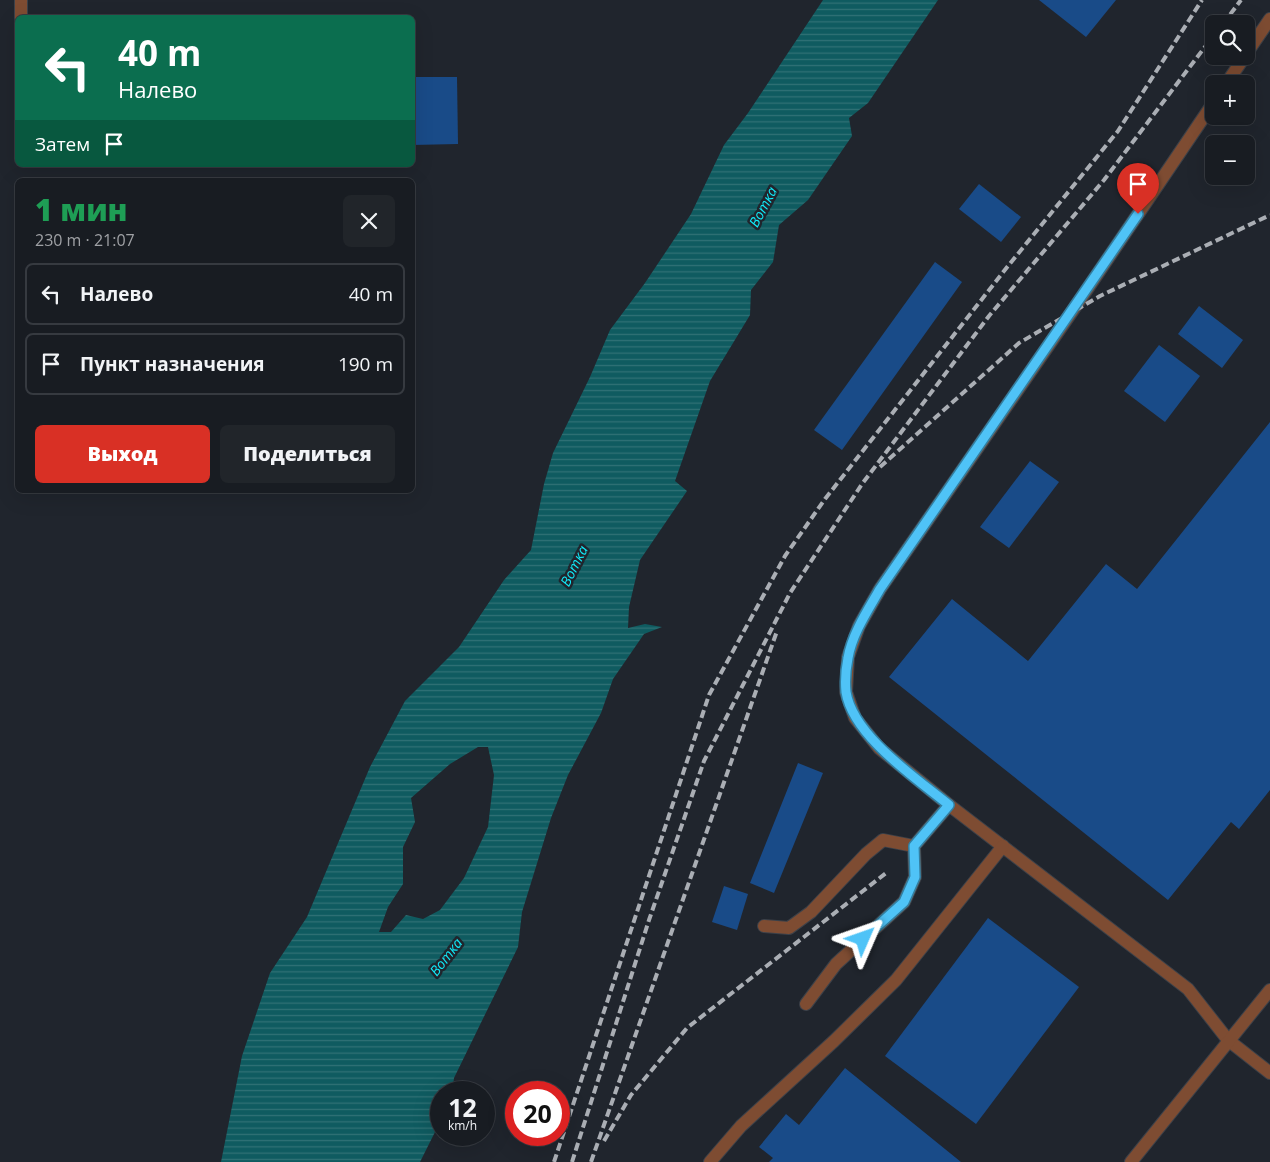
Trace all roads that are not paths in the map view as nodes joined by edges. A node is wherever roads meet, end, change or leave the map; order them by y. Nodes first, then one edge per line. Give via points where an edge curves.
1 (21, 0) edge
2 (21, 15) edge
3 (1270, 19) edge
4 (1255, 42) edge
5 (1205, 115) edge
6 (949, 805) junction
7 (914, 846) junction
8 (1003, 846) junction
9 (764, 926) dead end
10 (1270, 990) edge
11 (806, 1004) dead end
12 (1228, 1040) junction
13 (1270, 1073) edge
14 (710, 1162) edge
15 (1131, 1162) edge

1 - 2 street
3 - 4 street
5 - 6 street via 880,589 859,626 848,657 846,692 855,718 879,748
6 - 7 street
6 - 8 street
7 - 9 street via 883,840 811,912 789,928
7 - 11 street via 915,877 904,902 836,964
8 - 12 street via 1188,989
8 - 14 street via 896,980 741,1126
10 - 12 street
12 - 13 street
12 - 15 street

